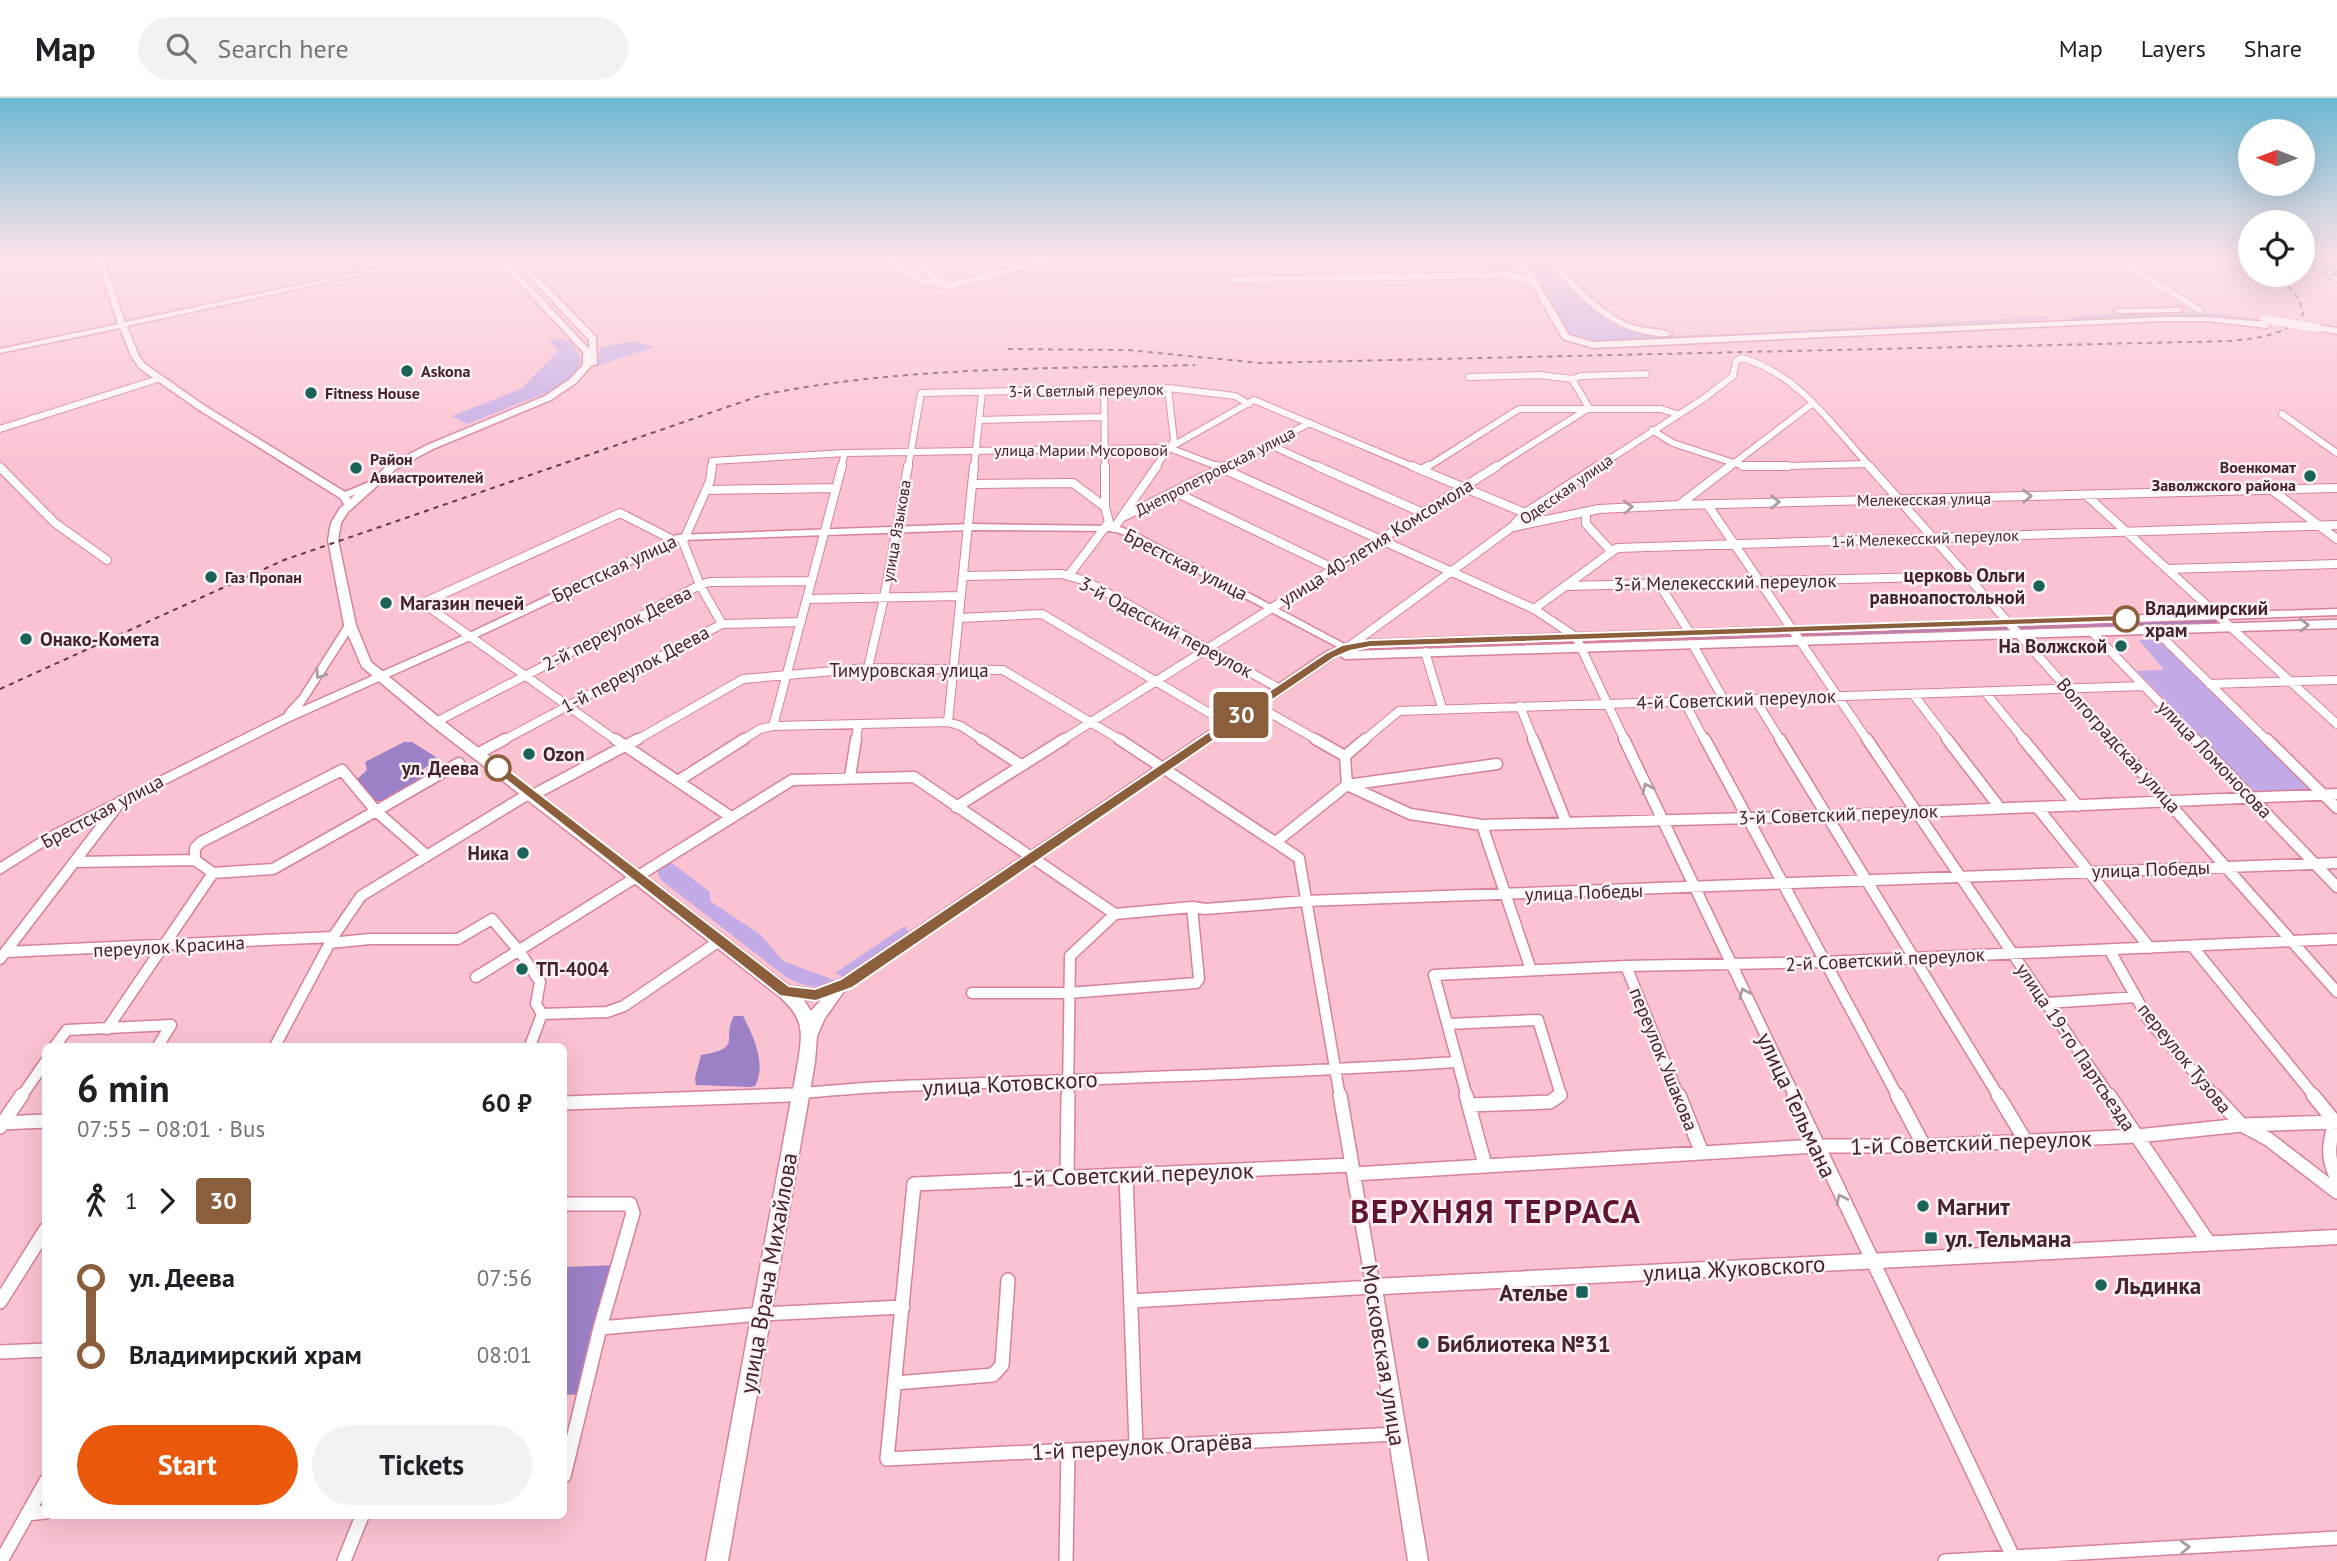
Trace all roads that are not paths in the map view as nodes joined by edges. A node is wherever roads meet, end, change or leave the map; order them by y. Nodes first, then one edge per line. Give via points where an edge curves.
1 (122, 325) edge
2 (123, 325) edge
3 (562, 325) edge
4 (578, 325) edge
5 (580, 325) edge
6 (1559, 325) edge
7 (1624, 325) edge
8 (1887, 325) edge
9 (2002, 325) edge
10 (2287, 325) edge
11 (565, 328) junction
12 (2337, 333) edge
13 (1727, 335) junction
14 (0, 351) edge
15 (1647, 374) dead end
16 (1786, 376) joint
17 (1469, 377) dead end
18 (158, 379) junction
19 (1572, 379) junction
20 (1168, 387) junction
21 (1104, 388) junction
22 (982, 392) junction
23 (921, 393) joint
24 (1812, 403) junction
25 (1249, 404) junction
26 (1590, 408) junction
27 (1677, 414) junction
28 (2281, 414) dead end
29 (1102, 417) junction
30 (979, 420) junction
31 (1310, 423) junction
32 (0, 429) edge
33 (1652, 430) junction
34 (1268, 444) junction
35 (1169, 448) junction
36 (1105, 449) junction
37 (975, 451) junction
38 (910, 452) junction
39 (845, 453) junction
40 (2337, 453) edge
41 (1734, 464) junction
42 (1867, 464) junction
43 (0, 467) edge
44 (1223, 468) junction
45 (1423, 470) junction
46 (972, 484) junction
47 (1463, 487) junction
48 (836, 488) junction
49 (2337, 488) edge
50 (706, 490) junction
51 (2272, 490) junction
52 (1175, 492) junction
53 (2086, 495) junction
54 (1899, 500) junction
55 (346, 501) junction
56 (1707, 504) junction
57 (1679, 505) junction
58 (1105, 507) junction
59 (1586, 512) junction
60 (1423, 513) junction
61 (1525, 513) junction
62 (1121, 518) junction
63 (2337, 525) edge
64 (2320, 526) junction
65 (970, 527) junction
66 (1513, 527) junction
67 (1110, 528) junction
68 (897, 529) junction
69 (827, 530) junction
70 (2126, 532) junction
71 (684, 536) junction
72 (1933, 538) junction
73 (671, 539) junction
74 (2337, 539) edge
75 (1381, 541) junction
76 (1735, 544) junction
77 (1612, 552) junction
78 (107, 560) dead end
79 (2337, 564) edge
80 (1335, 569) junction
81 (2167, 569) junction
82 (1449, 573) junction
83 (1069, 575) junction
84 (964, 576) junction
85 (1967, 576) junction
86 (811, 581) junction
87 (1761, 582) junction
88 (1659, 584) junction
89 (700, 585) junction
90 (1566, 586) junction
91 (961, 596) junction
92 (884, 598) junction
93 (808, 599) junction
94 (1271, 607) junction
95 (1534, 609) junction
96 (2337, 612) edge
97 (2218, 616) junction
98 (960, 618) junction
99 (801, 622) junction
100 (2009, 622) junction
101 (722, 624) junction
102 (2337, 624) edge
103 (351, 625) junction
104 (2231, 628) junction
105 (1794, 630) junction
106 (2155, 630) junction
107 (2092, 632) junction
108 (2020, 634) junction
109 (471, 636) junction
110 (1691, 639) junction
111 (1802, 642) junction
112 (1579, 643) junction
113 (1208, 648) junction
114 (1347, 648) junction
115 (1426, 653) junction
116 (1330, 655) junction
117 (868, 668) junction
118 (953, 671) junction
119 (380, 674) junction
120 (525, 674) junction
121 (786, 676) junction
122 (2337, 680) edge
123 (1156, 681) junction
124 (2290, 681) junction
125 (2210, 684) junction
126 (2143, 686) junction
127 (1280, 689) junction
128 (2068, 689) junction
129 (1985, 692) junction
130 (1913, 694) junction
131 (1839, 696) junction
132 (1755, 699) junction
133 (1724, 700) junction
134 (1685, 701) junction
135 (1607, 703) junction
136 (568, 705) junction
137 (1256, 705) junction
138 (1520, 706) junction
139 (1441, 708) junction
140 (285, 719) junction
141 (436, 722) junction
142 (948, 722) junction
143 (1094, 723) junction
144 (1228, 724) junction
145 (2337, 724) edge
146 (858, 725) junction
147 (773, 726) junction
148 (626, 747) junction
149 (479, 753) junction
150 (1345, 756) junction
151 (459, 763) dead end
152 (1497, 764) dead end
153 (1021, 765) junction
154 (1164, 768) junction
155 (850, 777) junction
156 (678, 780) junction
157 (1347, 785) junction
158 (531, 794) junction
159 (2337, 794) edge
160 (2323, 795) junction
161 (2252, 797) junction
162 (123, 799) junction
163 (2168, 800) junction
164 (2078, 806) junction
165 (957, 807) junction
166 (2037, 807) junction
167 (2000, 808) junction
168 (2337, 808) edge
169 (375, 810) junction
170 (1916, 811) junction
171 (1826, 816) junction
172 (730, 817) junction
173 (1747, 818) junction
174 (1662, 819) junction
175 (1566, 822) junction
176 (1482, 825) junction
177 (1277, 841) junction
178 (426, 855) junction
179 (1030, 858) junction
180 (195, 860) junction
181 (75, 862) junction
182 (2337, 863) edge
183 (2317, 864) junction
184 (2227, 866) junction
185 (0, 869) edge
186 (2090, 872) junction
187 (213, 873) junction
188 (637, 877) junction
189 (1962, 877) junction
190 (1868, 880) junction
191 (1784, 884) junction
192 (1694, 887) junction
193 (2337, 887) edge
194 (1506, 895) junction
195 (1306, 901) junction
196 (1192, 907) junction
197 (1115, 914) junction
198 (2337, 939) edge
199 (332, 940) junction
200 (719, 941) junction
201 (2291, 942) junction
202 (2192, 946) junction
203 (164, 947) junction
204 (2150, 948) junction
205 (2110, 951) junction
206 (520, 952) junction
207 (2011, 953) junction
208 (3, 956) edge
209 (1914, 958) junction
210 (1824, 962) junction
211 (1731, 965) junction
212 (1626, 966) junction
213 (1531, 970) junction
214 (476, 977) dead end
215 (846, 983) junction
216 (785, 992) junction
217 (2337, 992) edge
218 (972, 993) dead end
219 (1069, 993) junction
220 (2136, 997) junction
221 (2047, 1003) junction
222 (542, 1014) junction
223 (1447, 1024) junction
224 (107, 1029) junction
225 (808, 1036) junction
226 (57, 1043) edge
227 (160, 1043) edge
228 (277, 1043) edge
229 (531, 1043) edge
230 (1457, 1062) junction
231 (42, 1067) edge
232 (1335, 1071) junction
233 (1068, 1080) junction
234 (800, 1095) junction
235 (567, 1103) edge
236 (1469, 1105) junction
237 (42, 1121) edge
238 (2336, 1122) edge
239 (1, 1125) edge
240 (2242, 1125) junction
241 (2137, 1136) junction
242 (2025, 1140) junction
243 (1816, 1146) junction
244 (1924, 1146) junction
245 (1702, 1153) junction
246 (1485, 1165) junction
247 (1353, 1169) junction
248 (1126, 1175) junction
249 (1067, 1177) junction
250 (2337, 1178) edge
251 (2337, 1192) edge
252 (567, 1204) edge
253 (42, 1235) edge
254 (2337, 1237) edge
255 (2209, 1243) junction
256 (1870, 1261) junction
257 (1008, 1280) dead end
258 (1373, 1287) junction
259 (1131, 1301) junction
260 (0, 1302) edge
261 (902, 1307) junction
262 (761, 1314) junction
263 (600, 1328) junction
264 (42, 1350) edge
265 (0, 1352) edge
266 (895, 1382) junction
267 (1397, 1434) junction
268 (1136, 1445) junction
269 (1068, 1450) junction
270 (567, 1464) edge
271 (42, 1488) edge
272 (42, 1512) edge
273 (27, 1514) junction
274 (361, 1519) edge
275 (2337, 1538) edge
276 (2014, 1559) edge
277 (1, 1561) edge
278 (344, 1561) edge
279 (717, 1561) edge
280 (1066, 1561) edge
281 (1418, 1561) edge
282 (1945, 1561) edge

1 - 14 street
2 - 18 street via 135,356
3 - 11 main road
4 - 11 main road
5 - 119 main road via 596,345 593,366 580,381 541,406 403,466 373,488 346,520 341,540 348,579 360,626
6 - 13 main road via 1577,342 1601,345
7 - 13 main road via 1670,334
8 - 13 main road
9 - 13 main road
10 - 12 main road, bridge
11 - 55 main road via 587,352 587,365 573,382 548,398 414,455
15 - 19 street
16 - 24 street, Волгоградская улица
16 - 27 street, Одесская улица via 1742,358 1736,361 1733,376
17 - 19 street
18 - 32 street
18 - 55 street
19 - 26 street
20 - 21 street, 3-й Светлый переулок
20 - 25 street, 3-й Светлый переулок via 1235,396
20 - 35 street via 1174,441
21 - 22 street, 3-й Светлый переулок
21 - 29 street
22 - 23 street, 3-й Светлый переулок
22 - 30 street
23 - 38 street, улица Языкова
24 - 41 street
24 - 42 street, Волгоградская улица
25 - 31 street, 3-й Светлый переулок via 1254,400
25 - 35 street
26 - 27 street via 1661,409
26 - 45 street via 1520,409
26 - 47 street, улица 40-летия Комсомола
27 - 33 street, Одесская улица
28 - 40 street
29 - 30 street
29 - 36 street
30 - 37 street
31 - 34 street, Днепропетровская улица
31 - 45 street
33 - 41 street via 1673,443
33 - 61 street, Одесская улица
34 - 44 street, Днепропетровская улица
34 - 60 street
35 - 36 street, улица Марии Мусоровой
35 - 44 street, улица Марии Мусоровой
35 - 62 street
36 - 37 street, улица Марии Мусоровой
36 - 58 street
37 - 38 street, улица Марии Мусоровой
37 - 46 street
38 - 39 street, улица Марии Мусоровой
38 - 68 street, улица Языкова
39 - 48 street
39 - 50 street, улица Марии Мусоровой via 712,461
41 - 42 street
41 - 57 street
42 - 54 street, Волгоградская улица
43 - 78 street via 55,523
44 - 52 street, Днепропетровская улица
44 - 75 street, улица Марии Мусоровой
45 - 47 street
46 - 58 street via 1073,483
46 - 65 street
47 - 60 street, улица 40-летия Комсомола
47 - 61 street
48 - 50 street
48 - 69 street
49 - 51 street, Мелекесская улица
50 - 71 street
51 - 53 street, Мелекесская улица
51 - 64 street
52 - 62 street, Днепропетровская улица
52 - 80 street
54 -> 53 street, Мелекесская улица
53 - 70 street
56 -> 54 street, Мелекесская улица
54 - 72 street, Волгоградская улица
55 - 103 main road via 333,540
56 - 57 street, Мелекесская улица
56 - 76 street, улица 19-го Партсъезда
59 -> 57 street, Мелекесская улица
58 - 67 street
59 - 66 street, Мелекесская улица
59 - 77 street via 1586,524
60 - 75 street, улица 40-летия Комсомола
61 - 66 street, Одесская улица
62 - 67 street
63 - 64 street, 1-й Мелекесский переулок
64 - 70 street, 1-й Мелекесский переулок
64 - 74 street
65 - 67 street, Брестская улица
65 - 68 street, Брестская улица
65 - 84 street
66 - 82 street, Одесская улица
67 - 83 street
67 - 94 street, Брестская улица via 1131,534
68 - 69 street, Брестская улица
68 - 92 street, улица Языкова
69 - 71 street, Брестская улица
69 - 86 street
70 - 72 street, 1-й Мелекесский переулок
70 - 81 street
71 - 73 street, Брестская улица
71 - 89 street
72 - 76 street, 1-й Мелекесский переулок
72 - 85 street, Волгоградская улица
73 - 109 street, Брестская улица
73 - 109 street via 620,513 423,603
75 - 80 street, улица 40-летия Комсомола
75 - 82 street, улица Марии Мусоровой
76 - 77 street, 1-й Мелекесский переулок via 1618,548
76 - 87 street, улица 19-го Партсъезда
77 - 90 street, 1-й Мелекесский переулок
79 - 81 street
80 - 94 street, улица 40-летия Комсомола
81 - 97 street
82 - 95 street, улица Марии Мусоровой
82 - 114 street, Одесская улица
83 - 84 street, 3-й Одесский переулок
83 - 113 street, 3-й Одесский переулок
84 - 91 street
85 - 87 street, 3-й Мелекесский переулок
85 - 100 street, Волгоградская улица
86 - 89 street, 2-й переулок Деева
86 - 93 street
87 - 88 street, 3-й Мелекесский переулок
87 - 105 street, улица 19-го Партсъезда
88 - 90 street, 3-й Мелекесский переулок
88 - 110 street
89 - 101 street
89 - 120 street, 2-й переулок Деева
90 - 95 street, 1-й Мелекесский переулок
91 - 92 street
91 - 98 street
92 - 93 street
92 - 117 street, улица Языкова
93 - 99 street
94 - 113 street, улица 40-летия Комсомола
94 - 114 street, Брестская улица
95 - 112 street, улица Марии Мусоровой
96 - 97 main road
97 - 100 main road
97 - 104 street
98 - 118 street
98 - 123 street via 1042,614
99 - 101 street, 1-й переулок Деева
99 - 121 street
100 - 105 main road
100 - 108 street, Волгоградская улица
101 - 136 street, 1-й переулок Деева
104 -> 102 main road
103 - 119 main road via 366,664
103 -> 140 street
104 - 106 main road
104 - 124 street
105 - 110 main road
105 - 111 street, улица 19-го Партсъезда
106 - 107 main road
106 - 125 street
107 - 108 main road
107 - 126 street, улица Ломоносова
108 - 111 main road
108 - 128 street, Волгоградская улица
109 - 119 street, Брестская улица
109 - 120 street
110 - 111 main road
110 - 112 main road
110 - 133 street
111 - 131 street, улица 19-го Партсъезда
112 - 114 main road via 1370,643
112 - 115 main road
112 - 135 street, улица Тельмана
113 - 123 street, улица 40-летия Комсомола
113 - 127 street, 3-й Одесский переулок
114 - 116 main road
115 - 116 main road
115 - 139 street
116 - 127 main road
117 - 118 street, Тимуровская улица
117 - 121 street, Тимуровская улица
118 - 142 street
118 - 143 street, Тимуровская улица via 1003,670
119 - 140 street, Брестская улица
119 - 141 main road, улица Врача Михайлова
120 - 136 street
120 - 141 street, 2-й переулок Деева
121 - 147 street
121 - 148 street, Тимуровская улица via 743,679
122 - 124 street
123 - 143 street, улица 40-летия Комсомола
123 - 144 street
124 - 125 street
124 - 145 street
125 - 160 street
126 - 128 street, 4-й Советский переулок
126 - 161 street, улица Ломоносова
127 - 137 main road
128 - 129 street, 4-й Советский переулок
128 - 163 street, Волгоградская улица
129 - 130 street, 4-й Советский переулок
129 - 164 street
130 - 131 street, 4-й Советский переулок
130 - 167 street
131 - 132 street, 4-й Советский переулок
131 - 170 street, улица 19-го Партсъезда
132 - 133 street, 4-й Советский переулок
132 - 171 street
133 - 134 street, 4-й Советский переулок
134 - 135 street, 4-й Советский переулок
134 - 173 street
135 - 138 street, 4-й Советский переулок
174 -> 135 street, улица Тельмана
136 - 148 street
136 - 149 street, 1-й переулок Деева
137 - 144 main road
137 - 150 street
138 - 139 street, 4-й Советский переулок
138 - 175 street
139 - 150 street, 4-й Советский переулок via 1399,711
140 - 162 street, Брестская улица
141 - 149 main road, улица Врача Михайлова
142 - 146 street
142 - 153 street
143 - 153 street, улица 40-летия Комсомола
143 - 154 street, Тимуровская улица
144 - 154 main road
146 - 147 street
146 - 155 street
147 - 156 street via 760,729
148 - 156 street
148 - 158 street, Тимуровская улица
149 - 158 main road, улица Врача Михайлова
150 - 157 street
151 - 169 street
152 - 157 street
153 - 165 street, улица 40-летия Комсомола
154 - 177 street
154 - 179 main road
155 - 165 street via 914,777
155 - 172 street via 792,780
156 - 172 street
157 - 176 street, 3-й Советский переулок via 1410,814
157 - 177 street
158 - 178 street, Тимуровская улица
158 - 188 main road, улица Врача Михайлова
159 - 160 street, 3-й Советский переулок
160 - 161 street, 3-й Советский переулок
160 - 168 street
161 - 163 street, 3-й Советский переулок
161 - 183 street, улица Ломоносова
162 - 181 street
162 - 185 street, Брестская улица
163 - 164 street, 3-й Советский переулок
163 - 184 street, Волгоградская улица
164 - 166 street, 3-й Советский переулок
165 - 179 street
166 - 167 street, 3-й Советский переулок
166 - 186 street
167 - 170 street, 3-й Советский переулок
169 - 178 street
169 - 180 street via 342,771 201,842 195,848
169 - 187 street via 273,869
170 - 171 street, 3-й Советский переулок
170 - 189 street, улица 19-го Партсъезда
171 - 173 street, 3-й Советский переулок
171 - 190 street
172 - 188 street
173 - 174 street, 3-й Советский переулок
173 - 191 street
174 - 175 street, 3-й Советский переулок
174 - 192 street, улица Тельмана
175 - 176 street, 3-й Советский переулок
176 - 194 street
177 - 195 street, Московская улица via 1299,858
178 - 199 street, Тимуровская улица via 361,896
179 - 197 street
179 - 215 main road
180 - 181 street
180 - 187 street
181 - 208 street
182 - 183 street, улица Победы
183 - 184 street, улица Победы
183 - 193 street, улица Ломоносова
184 - 186 street, улица Победы
184 - 201 street, Волгоградская улица
186 - 189 street, улица Победы
186 - 204 street
187 - 203 street
188 - 200 main road, улица Врача Михайлова
188 - 206 street
189 - 190 street, улица Победы
189 - 207 street, улица 19-го Партсъезда
190 - 191 street, улица Победы
190 - 209 street
191 - 192 street, улица Победы
191 - 210 street
192 - 194 street, улица Победы
192 - 211 street, улица Тельмана
194 - 195 street, улица Победы
194 - 213 street
195 - 196 street, улица Победы
195 - 232 street, Московская улица
196 - 197 street, улица Победы
196 - 219 street via 1196,983
197 - 219 street via 1070,956
198 - 201 street, 2-й Советский переулок
199 - 203 street, переулок Красина
199 - 206 street, переулок Красина via 458,939 492,919
199 - 228 street, Тимуровская улица
200 - 216 main road, улица Врача Михайлова
200 - 222 street via 624,1006 607,1012
201 - 202 street, 2-й Советский переулок
201 - 217 street, Волгоградская улица
202 - 204 street, 2-й Советский переулок
202 - 238 street
203 - 208 street, переулок Красина
203 - 224 street
204 - 205 street, 2-й Советский переулок
205 - 207 street, 2-й Советский переулок
205 - 220 street, переулок Тузова
206 - 214 street
206 - 222 street, переулок Красина via 540,982 536,1004
207 - 209 street, 2-й Советский переулок
207 - 221 street, улица 19-го Партсъезда
209 - 210 street, 2-й Советский переулок
209 - 242 street
210 - 211 street, 2-й Советский переулок
210 - 244 street
211 - 212 street, 2-й Советский переулок
243 -> 211 street, улица Тельмана
212 - 213 street, 2-й Советский переулок
212 - 245 street, переулок Ушакова
213 - 223 street, 2-й Советский переулок via 1434,975
215 - 216 main road via 816,995
215 - 225 main road via 818,1014
216 - 225 main road, улица Врача Михайлова via 801,1007
218 - 219 street
219 - 233 street
220 - 221 street
220 - 240 street, переулок Тузова via 2168,1044
221 - 241 street, улица 19-го Партсъезда
222 - 229 street
223 - 230 street
223 - 236 street via 1538,1020 1561,1095 1550,1102
224 - 226 street via 67,1030
224 - 227 street via 171,1026
225 - 234 main road, улица Врача Михайлова
230 - 232 street, улица Котовского
230 - 236 street
231 - 239 street
232 - 233 street, улица Котовского
232 - 247 street, Московская улица
233 - 234 street, улица Котовского
233 - 249 street
234 - 235 street, улица Котовского
234 - 262 main road, улица Врача Михайлова
236 - 246 street
237 - 239 street
238 - 240 street, 1-й Советский переулок
238 - 250 street via 2327,1150
240 - 241 street, 1-й Советский переулок
240 - 251 street, переулок Тузова via 2268,1139
241 - 242 street, 1-й Советский переулок
241 - 255 street, улица 19-го Партсъезда
242 - 244 street, 1-й Советский переулок
243 - 244 street, 1-й Советский переулок
243 - 245 street, 1-й Советский переулок
256 -> 243 street, улица Тельмана
245 - 246 street, 1-й Советский переулок
246 - 247 street, 1-й Советский переулок
247 - 248 street, 1-й Советский переулок
247 - 258 street, Московская улица
248 - 249 street, 1-й Советский переулок
248 - 259 street
249 - 261 street, 1-й Советский переулок via 914,1184
252 - 263 street via 620,1202 630,1204 633,1213
253 - 260 street
254 - 255 street, улица Жуковского
255 - 256 street, улица Жуковского
256 - 258 street, улица Жуковского
256 - 276 street, улица Тельмана
257 - 266 street via 1002,1365 993,1375
258 - 259 street, улица Жуковского
258 - 267 street, Московская улица
259 - 268 street
261 - 262 street
261 - 266 street
262 - 263 street
262 - 279 main road, улица Врача Михайлова
263 - 270 street
264 - 265 street
266 - 269 street, 1-й переулок Огарёва via 887,1460
267 - 268 street, 1-й переулок Огарёва
267 - 281 street, Московская улица
268 - 269 street, 1-й переулок Огарёва
269 - 280 street
271 - 273 street
272 - 273 street
273 - 277 street
274 - 278 street
276 -> 275 street
276 - 282 street

